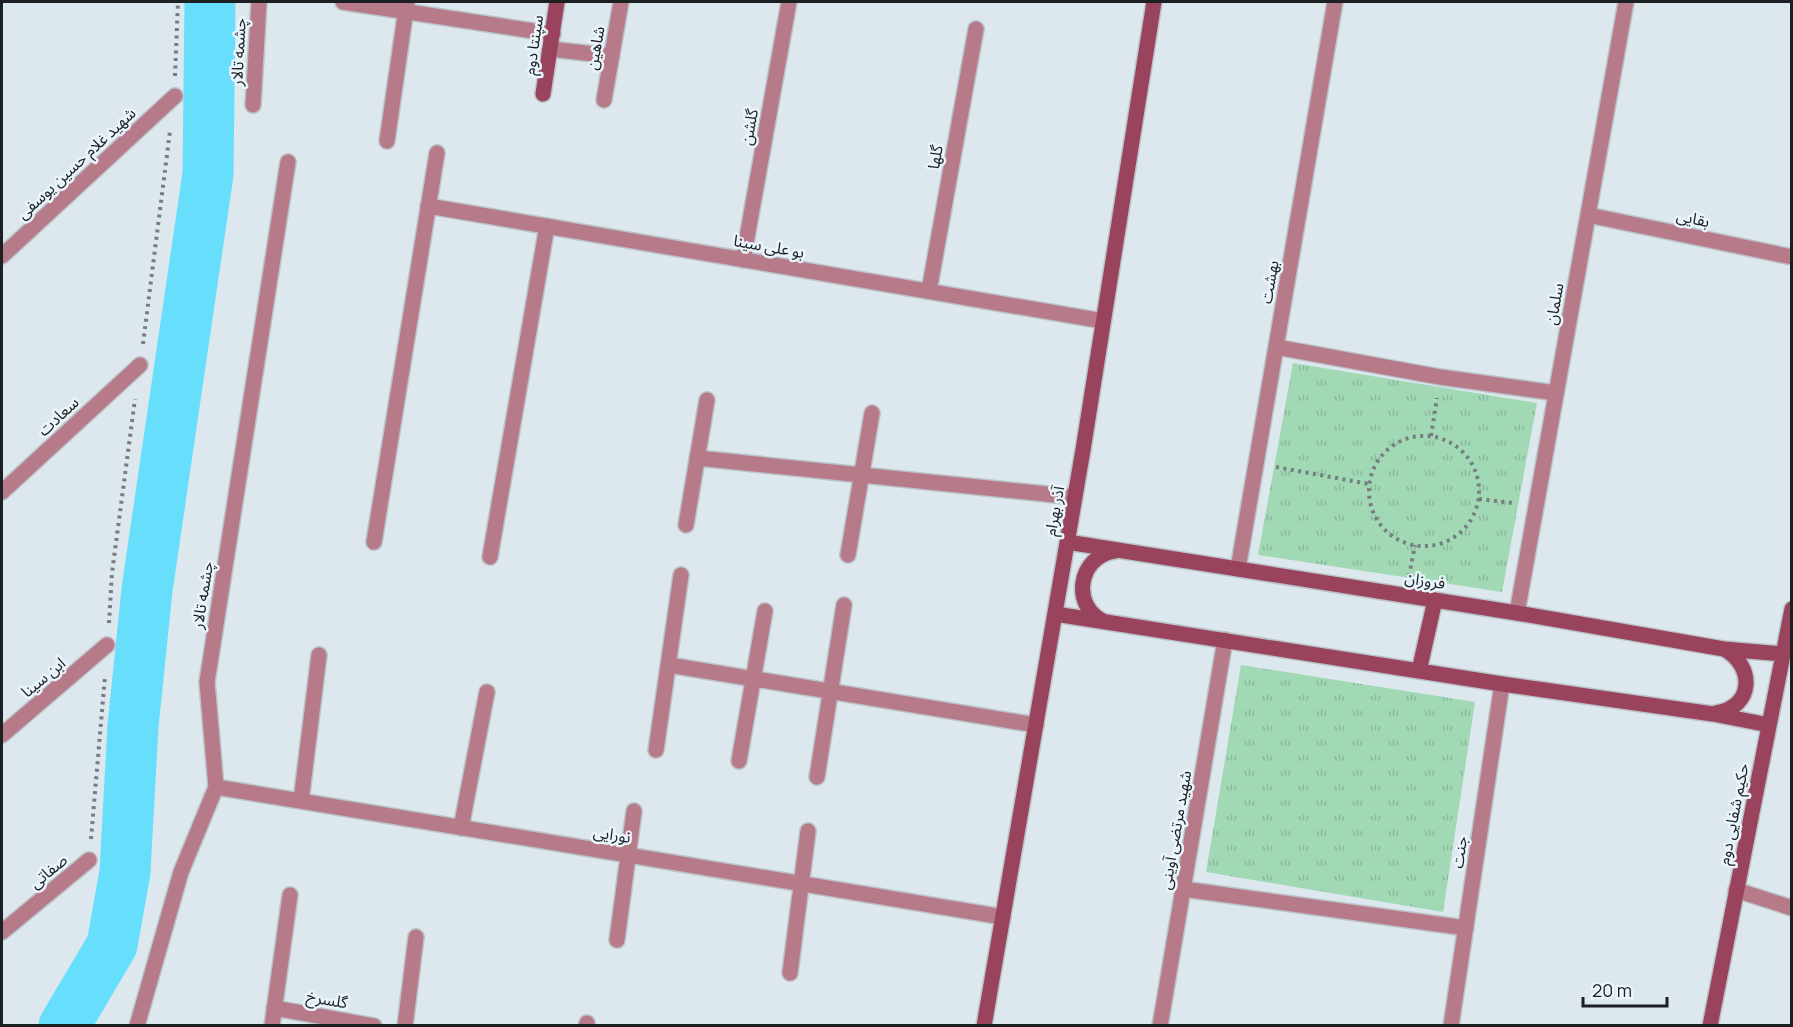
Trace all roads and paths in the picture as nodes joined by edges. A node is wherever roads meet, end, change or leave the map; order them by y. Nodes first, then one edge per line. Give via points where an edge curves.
1 (178, 2) edge
2 (259, 2) edge
3 (343, 2) edge
4 (557, 2) edge
5 (621, 2) edge
6 (789, 2) edge
7 (1154, 2) edge
8 (1335, 2) edge
9 (1626, 2) edge
10 (406, 6) edge
11 (976, 28) dead end
12 (551, 41) junction
13 (612, 56) junction
14 (543, 94) dead end
15 (175, 96) junction
16 (604, 100) dead end
17 (253, 105) dead end
18 (387, 141) dead end
19 (437, 153) dead end
20 (288, 162) dead end
21 (428, 206) junction
22 (1588, 215) junction
23 (547, 226) junction
24 (2, 256) edge
25 (1791, 257) edge
26 (744, 260) junction
27 (929, 291) junction
28 (1103, 321) junction
29 (1276, 347) junction
30 (140, 365) junction
31 (1440, 377) junction
32 (1556, 393) junction
33 (707, 400) dead end
34 (872, 413) dead end
35 (1431, 436) junction
36 (697, 458) junction
37 (1256, 463) junction
38 (861, 475) junction
39 (1369, 484) junction
40 (2, 492) edge
41 (1075, 497) junction
42 (1479, 499) junction
43 (1536, 506) junction
44 (686, 525) dead end
45 (374, 542) dead end
46 (1067, 542) junction
47 (1415, 545) junction
48 (1121, 550) junction
49 (848, 555) dead end
50 (490, 557) dead end
51 (1238, 569) junction
52 (681, 575) dead end
53 (1409, 578) dead end
54 (1435, 600) junction
55 (843, 605) dead end
56 (1791, 609) edge
57 (765, 611) dead end
58 (1517, 613) junction
59 (1055, 614) junction
60 (1111, 624) junction
61 (1225, 640) junction
62 (107, 645) junction
63 (1724, 649) junction
64 (1783, 654) junction
65 (319, 655) dead end
66 (669, 665) junction
67 (1419, 671) junction
68 (753, 678) junction
69 (1502, 684) junction
70 (831, 691) junction
71 (487, 692) dead end
72 (1713, 714) junction
73 (1036, 725) junction
74 (1769, 725) junction
75 (2, 735) edge
76 (656, 750) dead end
77 (740, 761) dead end
78 (817, 777) dead end
79 (216, 787) junction
80 (301, 801) junction
81 (634, 811) dead end
82 (461, 828) junction
83 (808, 831) dead end
84 (628, 855) junction
85 (89, 860) joint
86 (802, 883) junction
87 (1183, 889) junction
88 (1736, 890) junction
89 (290, 895) dead end
90 (1791, 908) edge
91 (1003, 916) junction
92 (1466, 928) junction
93 (2, 932) edge
94 (416, 937) dead end
95 (617, 940) dead end
96 (790, 973) dead end
97 (274, 1008) junction
98 (137, 1026) edge
99 (272, 1026) edge
100 (374, 1026) edge
101 (405, 1026) edge
102 (984, 1026) edge
103 (1160, 1026) edge
104 (1451, 1026) edge
105 (1710, 1026) edge

1 - 15 path
2 - 17 street, چشمه تالار
3 - 10 street
4 - 12 street, سپنتا دوم
5 - 13 street, شاهین
6 - 26 street, گلشن
7 - 28 street, آذر بهرام
8 - 29 street, بهشت
9 - 22 street, سلمان
10 - 12 street
10 - 18 street
11 - 27 street, گلها
12 - 13 street
12 - 14 street, سپنتا دوم
13 - 16 street, شاهین
15 - 24 street, شهید غلام حسین یوسفی
15 - 30 path
19 - 21 street
20 - 79 street, چشمه تالار via 207,682
21 - 23 street, بو علی سینا
21 - 45 street
22 - 25 street, بقایی
22 - 32 street, سلمان
23 - 26 street, بو علی سینا
23 - 50 street
26 - 27 street, بو علی سینا
27 - 28 street, بو علی سینا
28 - 41 street, آذر بهرام
29 - 31 street
29 - 37 street, بهشت
30 - 40 street, سعادت
30 - 62 path via 112,573
31 - 32 street
31 - 35 path
32 - 43 street, سلمان
33 - 36 street
34 - 38 street
35 - 39 path via 1397,442 1374,467
35 - 42 path via 1462,450 1473,464
36 - 38 street
36 - 44 street
37 - 39 path
37 - 51 street, بهشت
38 - 41 street
38 - 49 street
39 - 47 path via 1377,520 1390,535
41 - 46 street, آذر بهرام
42 - 43 path
42 - 47 path via 1473,517 1461,532 1445,542
43 - 58 street, سلمان
46 - 48 street, فروزان
46 - 59 street, آذر بهرام
47 - 53 path
48 - 51 street, فروزان
48 - 60 street via 1094,561 1083,576 1084,601 1100,620
51 - 54 street, فروزان
52 - 66 street
54 - 58 street, فروزان
54 - 67 street
55 - 70 street
56 - 64 street, حکیم شفایی دوم
57 - 68 street
58 - 63 street, فروزان
59 - 60 street
59 - 73 street, آذر بهرام
60 - 61 street
61 - 67 street
61 - 87 street, شهید مرتضی آوینی
62 - 75 street, ابن سینا
62 - 85 path
63 - 64 street, فروزان
63 - 72 street via 1740,661 1745,691 1733,708
64 - 74 street, حکیم شفایی دوم
65 - 80 street
66 - 68 street
66 - 76 street
67 - 69 street
68 - 70 street
68 - 77 street
69 - 72 street
69 - 92 street, جنت
70 - 73 street
70 - 78 street
71 - 82 street
72 - 74 street
73 - 91 street, آذر بهرام
74 - 88 street, حکیم شفایی دوم
79 - 80 street, نورایی
79 - 98 street, چشمه تالار via 181,872
80 - 82 street, نورایی
81 - 84 street
82 - 84 street, نورایی
83 - 86 street
84 - 86 street, نورایی
84 - 95 street
85 - 93 street, صفاتی
86 - 91 street, نورایی
86 - 96 street
87 - 92 street
87 - 103 street, شهید مرتضی آوینی
88 - 90 street
88 - 105 street, حکیم شفایی دوم
89 - 97 street
91 - 102 street, آذر بهرام
92 - 104 street, جنت
94 - 101 street
97 - 99 street
97 - 100 street, گلسرخ

